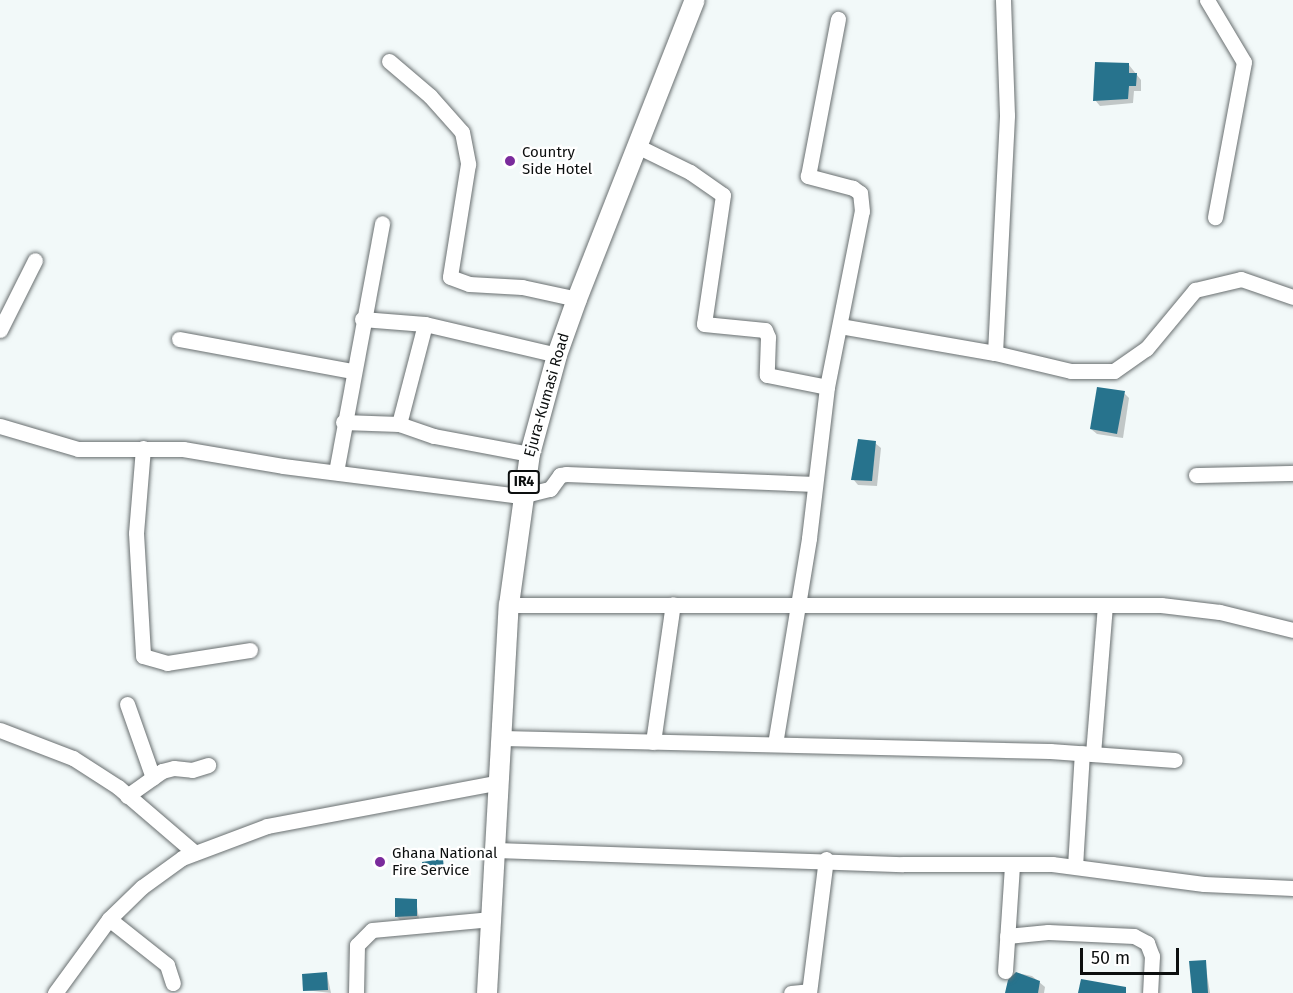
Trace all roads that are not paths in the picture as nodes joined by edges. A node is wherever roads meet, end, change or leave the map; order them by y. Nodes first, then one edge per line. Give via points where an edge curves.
1 (695, 0) edge
2 (1003, 0) edge
3 (1206, 0) edge
4 (838, 19) dead end
5 (389, 61) dead end
6 (638, 146) junction
7 (1215, 217) dead end
8 (382, 223) dead end
9 (35, 260) dead end
10 (1293, 297) edge
11 (577, 299) junction
12 (362, 319) junction
13 (425, 324) junction
14 (840, 326) junction
15 (0, 330) edge
16 (179, 339) dead end
17 (995, 353) junction
18 (557, 354) junction
19 (352, 371) junction
20 (827, 387) junction
21 (343, 422) junction
22 (399, 424) junction
23 (0, 426) edge
24 (142, 448) junction
25 (530, 454) junction
26 (336, 472) junction
27 (1293, 473) edge
28 (1196, 475) dead end
29 (815, 484) junction
30 (521, 496) junction
31 (796, 603) junction
32 (673, 604) junction
33 (509, 605) junction
34 (1105, 606) junction
35 (1293, 630) edge
36 (250, 650) dead end
37 (127, 704) dead end
38 (0, 730) edge
39 (502, 738) junction
40 (653, 742) junction
41 (775, 744) junction
42 (1088, 754) junction
43 (1175, 760) dead end
44 (208, 765) dead end
45 (153, 778) junction
46 (498, 782) junction
47 (127, 796) junction
48 (496, 850) junction
49 (195, 854) junction
50 (826, 859) junction
51 (1012, 865) junction
52 (1075, 866) junction
53 (1293, 888) edge
54 (109, 919) junction
55 (491, 919) junction
56 (1007, 936) junction
57 (1005, 971) dead end
58 (173, 983) dead end
59 (809, 992) edge
60 (55, 993) edge
61 (356, 993) edge
62 (487, 993) edge
63 (790, 993) edge
64 (1150, 993) edge

1 - 6 main road, Ejura-Kumasi Road / IR4
2 - 17 street via 1007,115
3 - 7 street via 1244,62
4 - 14 street via 808,176 860,193 862,211
5 - 11 street via 430,96 462,132 468,164 450,277 469,284 522,287
6 - 11 main road, Ejura-Kumasi Road / IR4
6 - 20 street via 700,178 723,195 704,324 765,330 766,375
8 - 12 street
9 - 15 street
10 - 17 street via 1241,279 1195,290 1146,350 1114,371 1071,371
11 - 18 main road, Ejura-Kumasi Road / IR4
12 - 13 street
12 - 19 street
13 - 18 street
13 - 22 street
14 - 17 street
14 - 20 street
16 - 19 street
18 - 25 main road, Ejura-Kumasi Road / IR4
19 - 21 street
20 - 29 street
21 - 22 street
21 - 26 street
22 - 25 street via 434,436
23 - 24 street via 78,449
24 - 26 street via 183,449
24 - 36 street via 136,534 143,656 167,663
25 - 30 main road, Ejura-Kumasi Road / IR4
26 - 30 street
27 - 28 street
29 - 30 street via 567,474 560,475 550,489
29 - 31 street
30 - 33 main road, Ejura-Kumasi Road / IR4
31 - 32 street
31 - 34 street
31 - 41 street
32 - 33 street
32 - 40 street
33 - 39 main road, Ejura-Kumasi Road / IR4
34 - 35 street via 1161,605 1208,611
34 - 42 street
37 - 45 street
38 - 47 street via 73,758
39 - 40 street
39 - 46 main road, Ejura-Kumasi Road / IR4
40 - 41 street
41 - 42 street
42 - 43 street
42 - 52 street
44 - 45 street via 192,770 174,768
45 - 47 street
46 - 48 main road, Ejura-Kumasi Road / IR4
46 - 49 street via 267,826
47 - 49 street
48 - 50 street
48 - 55 main road, Ejura-Kumasi Road / IR4
49 - 54 street via 142,887
50 - 51 street
50 - 59 street
51 - 52 street
51 - 56 street
52 - 53 street via 1204,884
54 - 58 street via 167,965
54 - 60 street
55 - 61 street via 372,930 357,945
55 - 62 main road, Ejura-Kumasi Road / IR4
56 - 57 street
56 - 64 street via 1048,932 1134,936 1147,943 1152,956
59 - 63 street

